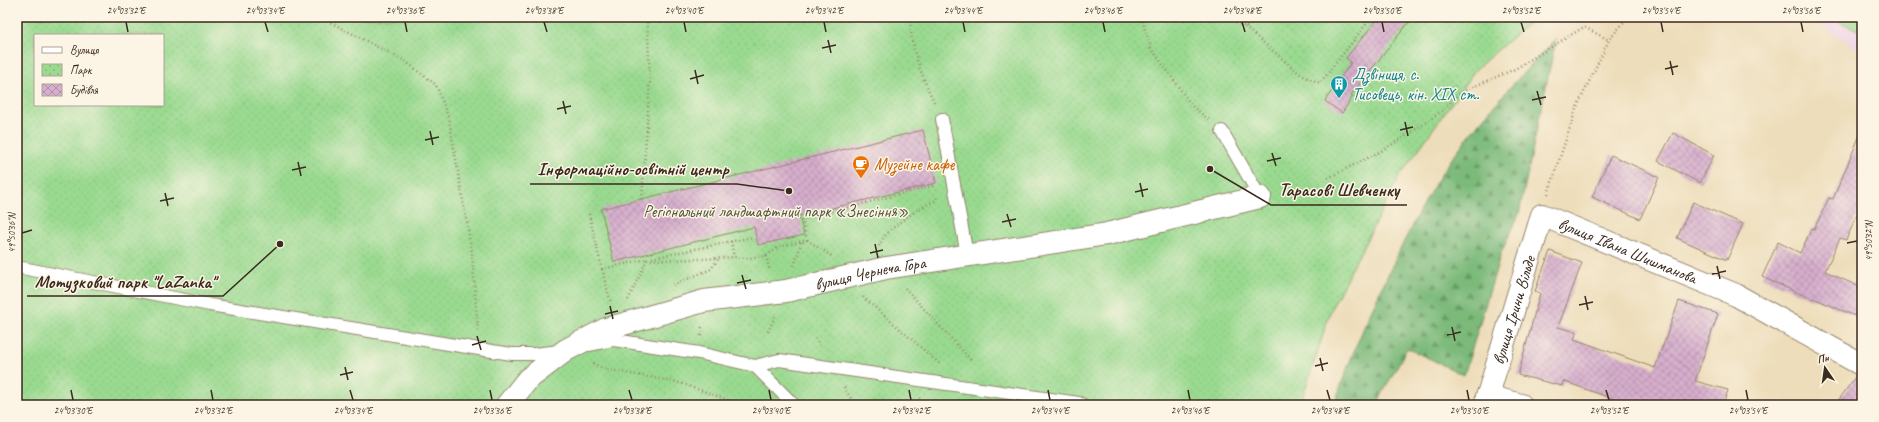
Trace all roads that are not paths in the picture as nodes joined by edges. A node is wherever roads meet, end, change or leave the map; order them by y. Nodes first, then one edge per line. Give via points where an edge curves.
1 (942, 119) road end
2 (1222, 131) road end
3 (1260, 197) joint
4 (1542, 215) joint
5 (967, 255) junction
6 (17, 267) edge
7 (566, 350) junction
8 (1862, 365) edge
9 (755, 366) junction
10 (1486, 400) edge
11 (507, 405) edge
12 (794, 405) edge
13 (1083, 405) edge
14 (1521, 405) edge

1 - 5 lane
2 - 3 lane
3 - 5 street, вулиця Чернеча Гора via 1107,234
4 - 8 street, вулиця Івана Шишманова via 1736,295
4 - 10 street, вулиця Ірини Вільде
5 - 7 street, вулиця Чернеча Гора via 879,270 786,291 704,301 606,329
6 - 7 lane via 210,305 479,349 519,354
7 - 9 lane via 614,340
7 - 11 street, вулиця Чернеча Гора via 528,379
9 - 12 lane
9 - 13 lane via 779,360
10 - 14 street

